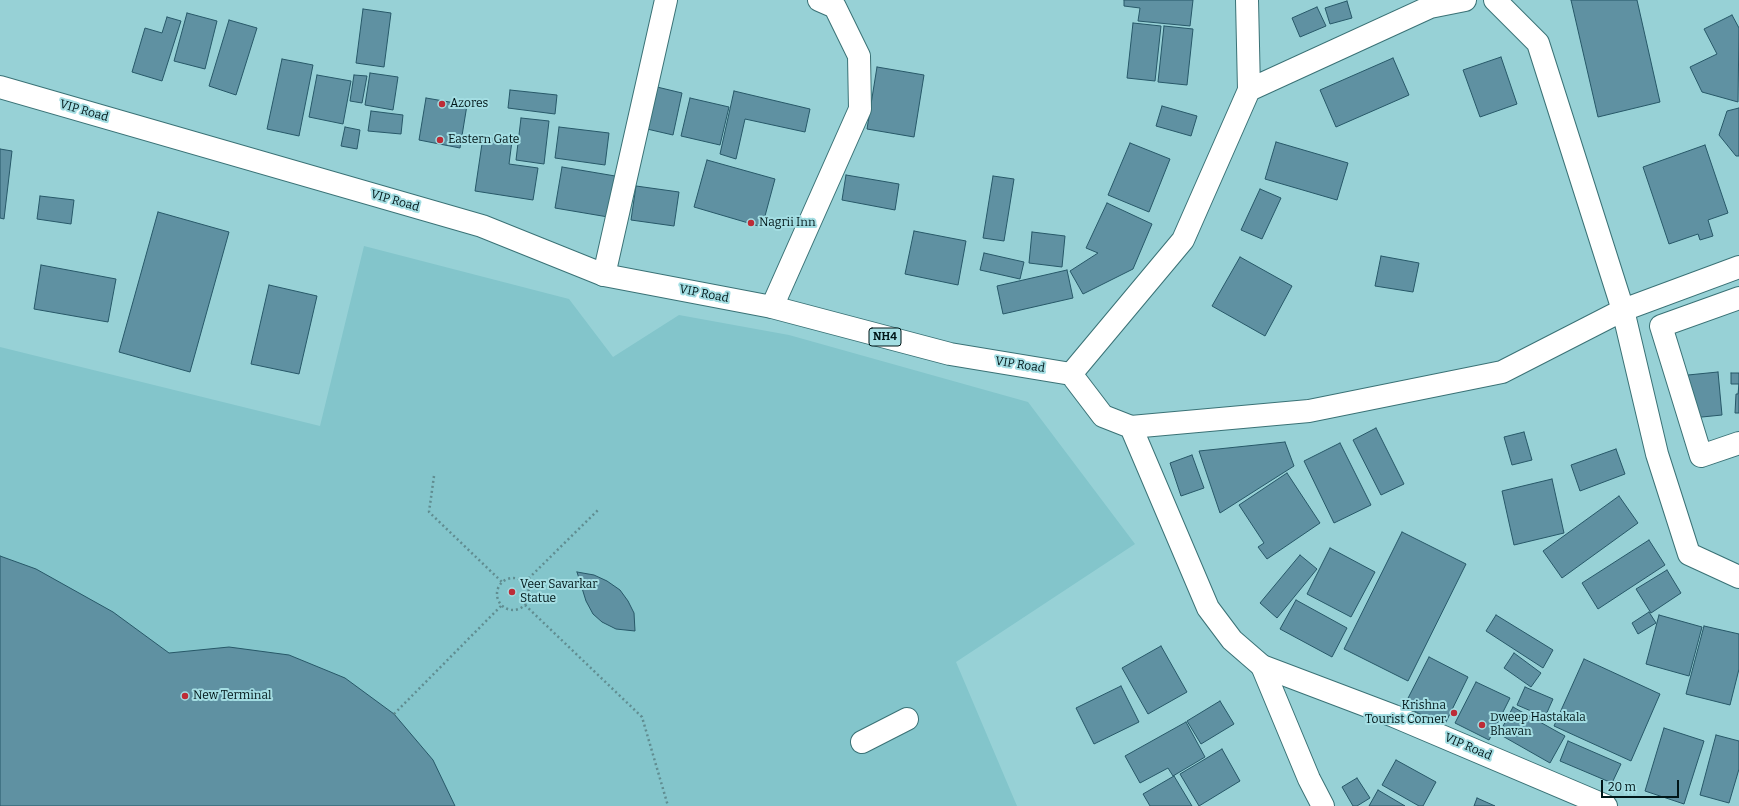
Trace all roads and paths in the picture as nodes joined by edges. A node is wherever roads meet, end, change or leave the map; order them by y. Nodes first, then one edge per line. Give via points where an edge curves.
1 (666, 0) edge
2 (819, 0) edge
3 (1247, 0) edge
4 (1465, 0) edge
5 (1494, 0) edge
6 (0, 87) edge
7 (1249, 90) junction
8 (1739, 267) edge
9 (604, 275) junction
10 (1739, 298) edge
11 (772, 307) junction
12 (1624, 310) junction
13 (1071, 374) junction
14 (1131, 427) junction
15 (1739, 443) edge
16 (434, 476) dead end
17 (598, 510) dead end
18 (1739, 578) edge
19 (502, 582) junction
20 (525, 582) junction
21 (502, 605) junction
22 (525, 605) junction
23 (1262, 666) junction
24 (394, 714) dead end
25 (907, 719) dead end
26 (862, 742) dead end
27 (668, 806) edge
28 (1323, 806) edge
29 (1606, 806) edge

1 - 9 main road
2 - 11 main road via 835,7 859,56 860,109
3 - 7 main road
4 - 7 main road via 1430,7
5 - 12 main road via 1538,43
6 - 9 main road, VIP Road / NH4 via 482,226
7 - 13 main road via 1183,240
8 - 12 main road
9 - 11 main road, VIP Road / NH4
10 - 15 main road via 1661,326 1701,456
11 - 13 main road, VIP Road / NH4 via 950,354
12 - 14 main road via 1502,372 1309,411
12 - 18 main road via 1657,454 1688,554
13 - 14 main road via 1103,416
14 - 23 main road, VIP Road via 1208,608 1232,640
16 - 19 path via 429,512
17 - 20 path
19 - 20 path via 515,577
19 - 21 path via 497,593
20 - 22 path via 530,594
21 - 22 path via 512,610
21 - 24 path
22 - 27 path via 642,717
23 - 28 main road, VIP Road via 1309,779
23 - 29 main road, VIP Road via 1394,716
25 - 26 main road

